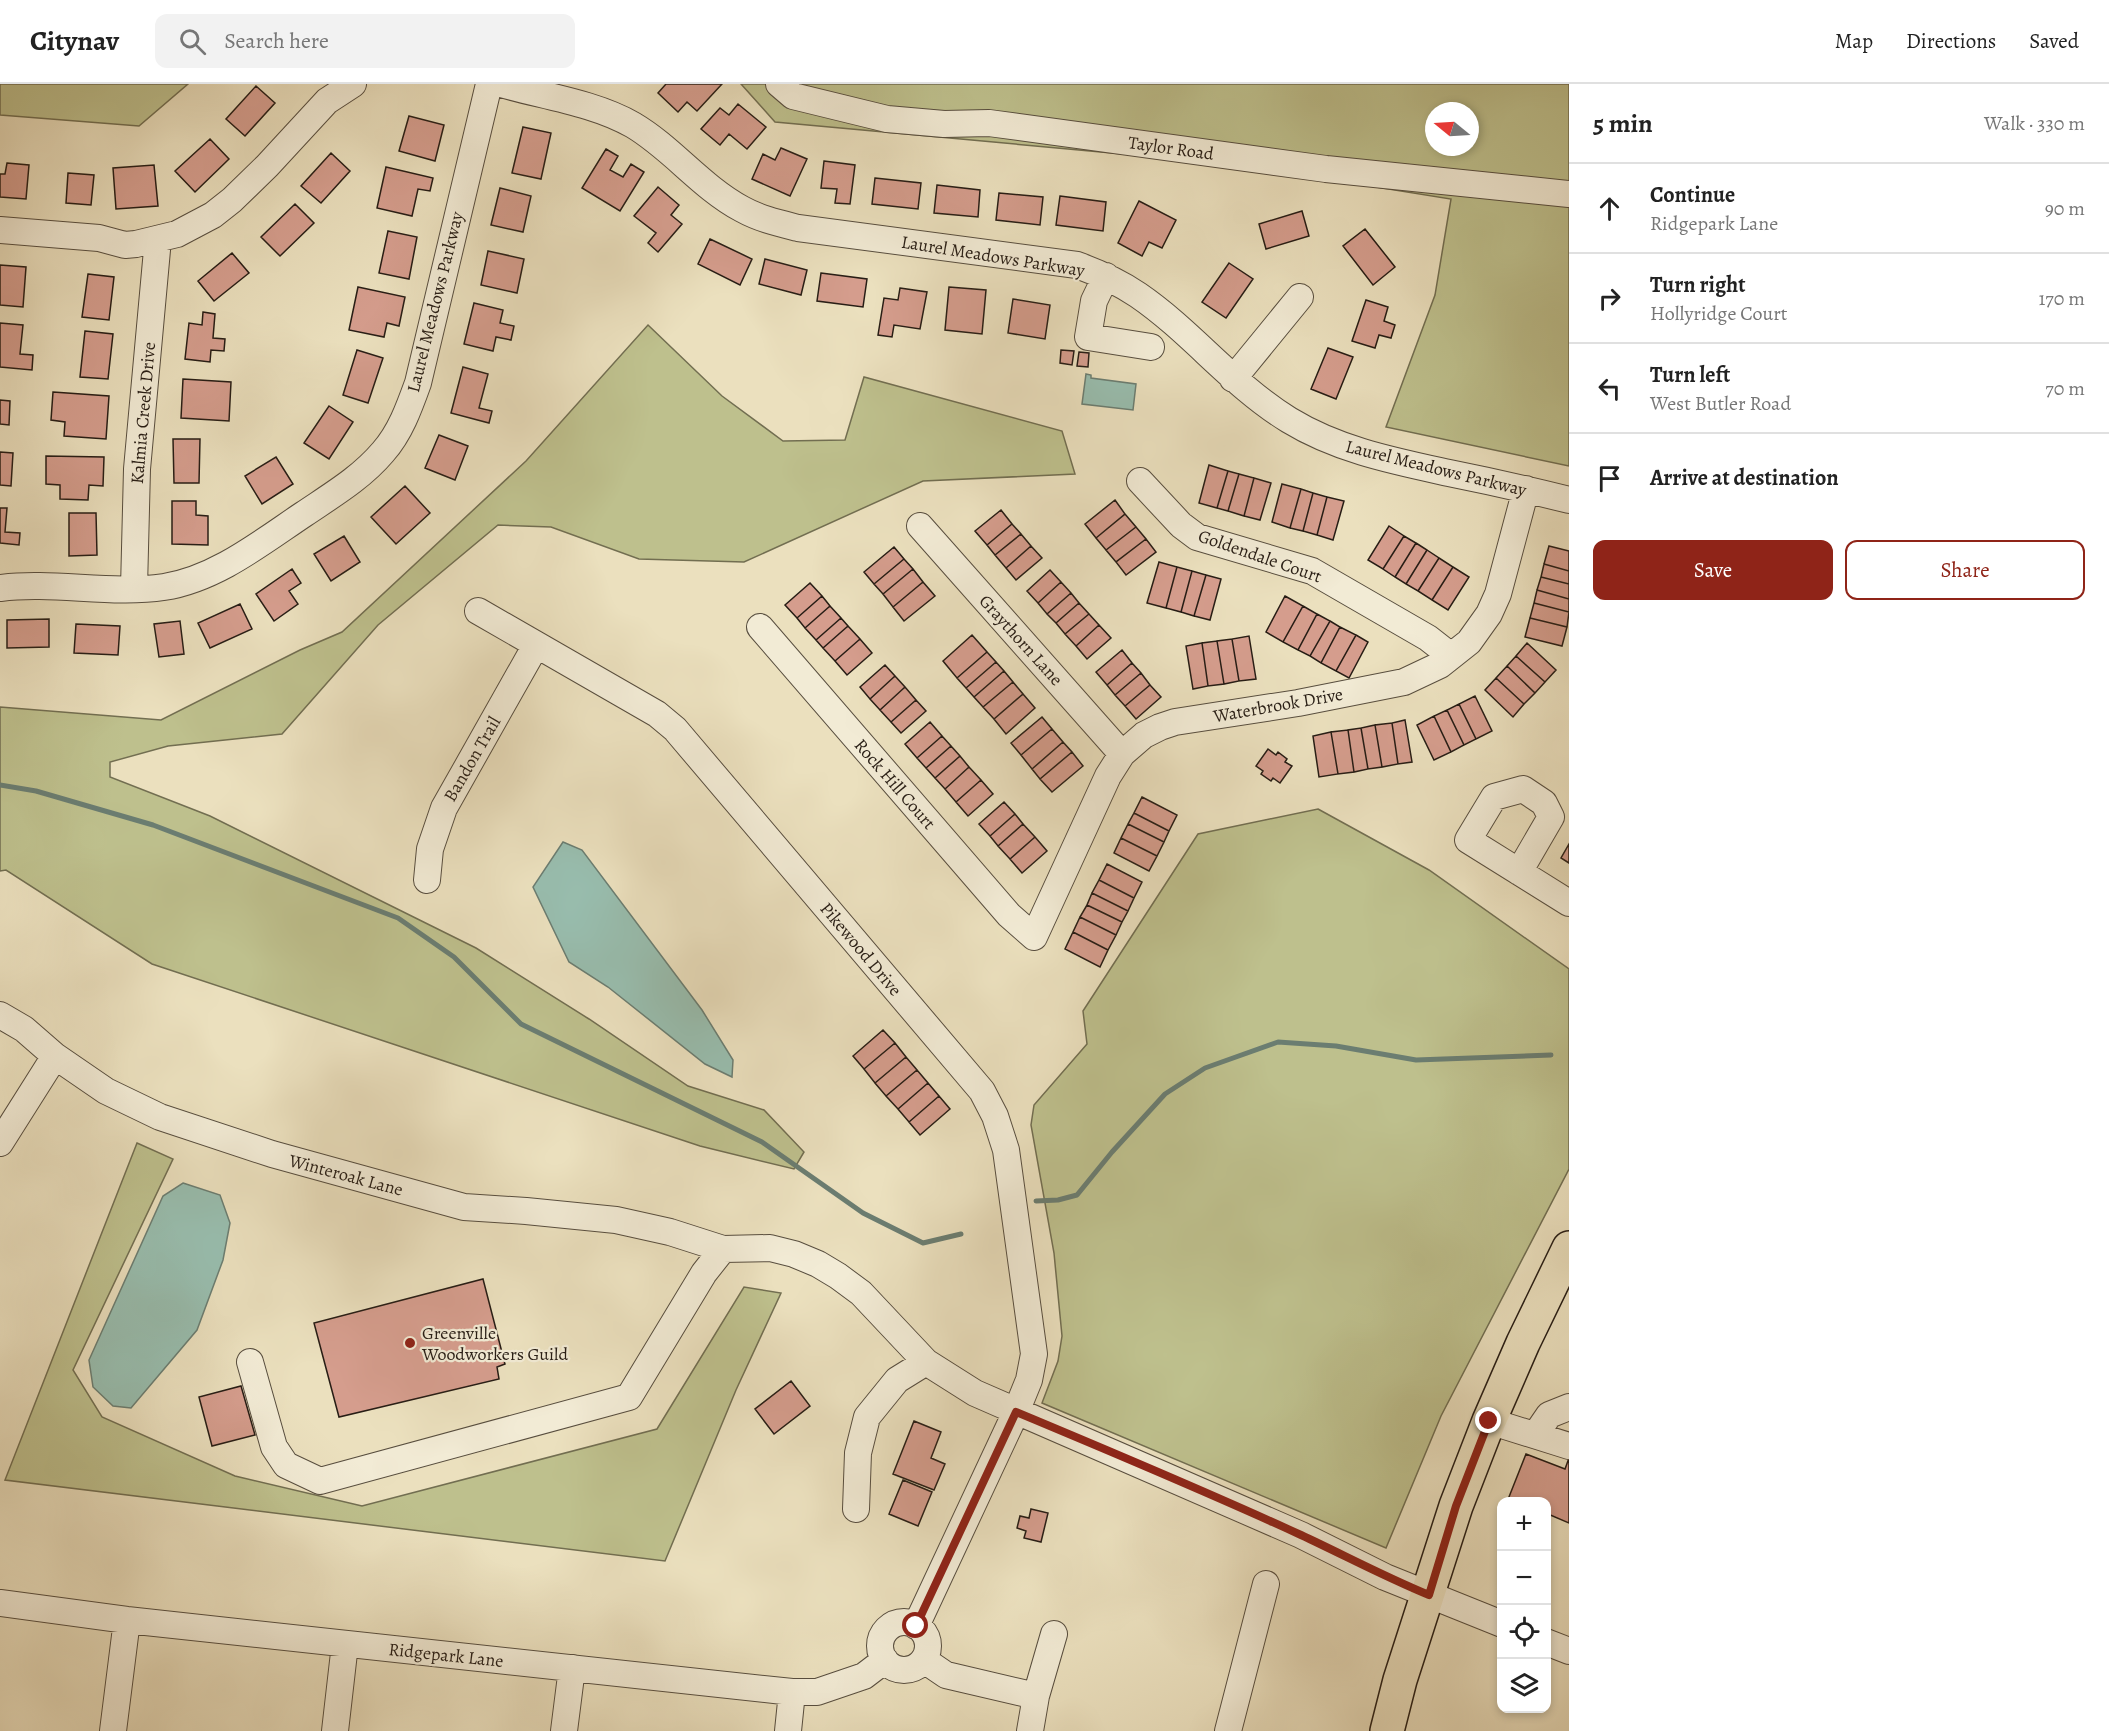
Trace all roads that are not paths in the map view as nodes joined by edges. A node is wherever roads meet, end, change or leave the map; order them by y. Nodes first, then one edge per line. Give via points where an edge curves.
1 (353, 84) edge
2 (489, 84) edge
3 (501, 84) edge
4 (779, 84) edge
5 (1569, 194) edge
6 (0, 230) edge
7 (158, 239) junction
8 (1106, 276) junction
9 (1300, 297) dead end
10 (1151, 347) dead end
11 (1233, 379) junction
12 (1140, 481) dead end
13 (1526, 489) junction
14 (1569, 500) edge
15 (920, 526) dead end
16 (0, 588) edge
17 (134, 588) junction
18 (478, 611) dead end
19 (760, 627) dead end
20 (536, 645) junction
21 (1451, 657) junction
22 (1122, 754) junction
23 (1520, 872) dead end
24 (427, 880) dead end
25 (1569, 903) edge
26 (1034, 937) joint
27 (0, 1015) edge
28 (55, 1056) junction
29 (0, 1143) edge
30 (723, 1248) junction
31 (1569, 1248) edge
32 (250, 1362) dead end
33 (926, 1362) junction
34 (1569, 1407) edge
35 (1016, 1412) junction
36 (1489, 1421) junction
37 (1536, 1434) junction
38 (1569, 1446) edge
39 (856, 1509) dead end
40 (1266, 1584) dead end
41 (1429, 1595) junction
42 (0, 1603) edge
43 (127, 1620) junction
44 (1497, 1622) edge
45 (916, 1626) junction
46 (1054, 1634) dead end
47 (345, 1644) junction
48 (885, 1660) junction
49 (924, 1660) junction
50 (572, 1668) junction
51 (792, 1692) junction
52 (1036, 1696) junction
53 (113, 1731) edge
54 (335, 1731) edge
55 (564, 1731) edge
56 (788, 1731) edge
57 (1030, 1731) edge
58 (1228, 1731) edge
59 (1388, 1731) edge

1 - 7 street via 327,101 223,207 196,226
2 - 17 street, Laurel Meadows Parkway via 418,383 398,430 384,451 352,482 214,570 180,584
3 - 8 street, Laurel Meadows Parkway via 611,114 633,125 712,188 766,220 798,228 1077,265
4 - 5 street, Taylor Road via 793,96 887,119 989,123 1326,169
6 - 7 street via 99,238 125,245
7 - 17 street, Kalmia Creek Drive via 137,469
8 - 10 street via 1094,301 1088,337
8 - 11 street, Laurel Meadows Parkway via 1155,308
9 - 11 street
11 - 13 street, Laurel Meadows Parkway via 1269,408 1334,442 1408,464
12 - 21 street, Goldendale Court via 1180,525 1197,537 1312,571 1428,638
13 - 14 street, Laurel Meadows Parkway
13 - 21 street, Waterbrook Drive via 1498,594 1469,642
15 - 22 street, Graythorn Lane
16 - 17 street, Laurel Meadows Parkway
18 - 20 street, Pikewood Drive
19 - 26 street, Rock Hill Court via 1002,907
20 - 24 street, Bandon Trail via 444,808 430,849
20 - 35 street, Pikewood Drive via 657,714 675,729 982,1091 1006,1150 1034,1354
21 - 22 street, Waterbrook Drive via 1404,682 1175,722 1144,735
22 - 26 street, Waterbrook Drive via 1108,776
23 - 25 street
27 - 28 street, Winteroak Lane via 24,1029
28 - 29 street
28 - 30 street, Winteroak Lane via 106,1091 160,1117 272,1154 464,1207 616,1220
30 - 32 street via 629,1397 320,1481 286,1465 274,1447
30 - 33 street, Winteroak Lane via 770,1248 818,1264 861,1293
31 - 36 main road
33 - 35 street, Winteroak Lane via 975,1393
33 - 39 street via 897,1380 867,1417 858,1453
34 - 37 street via 1549,1415
35 - 41 street, Winteroak Lane
35 - 45 street
36 - 37 street
36 - 41 main road via 1456,1506
37 - 38 street
40 - 58 street
41 - 44 street, Winteroak Lane
41 - 59 main road via 1400,1680
42 - 43 street, Ridgepark Lane
43 - 47 street, Ridgepark Lane
43 - 53 street
45 - 48 street via 897,1623 885,1632 880,1648
45 - 49 street via 927,1639
46 - 52 street
47 - 50 street, Ridgepark Lane
47 - 54 street
48 - 49 street via 902,1670
48 - 51 street, Ridgepark Lane via 864,1676 817,1692
49 - 52 street via 946,1676
50 - 51 street, Ridgepark Lane
50 - 55 street
51 - 56 street
52 - 57 street

